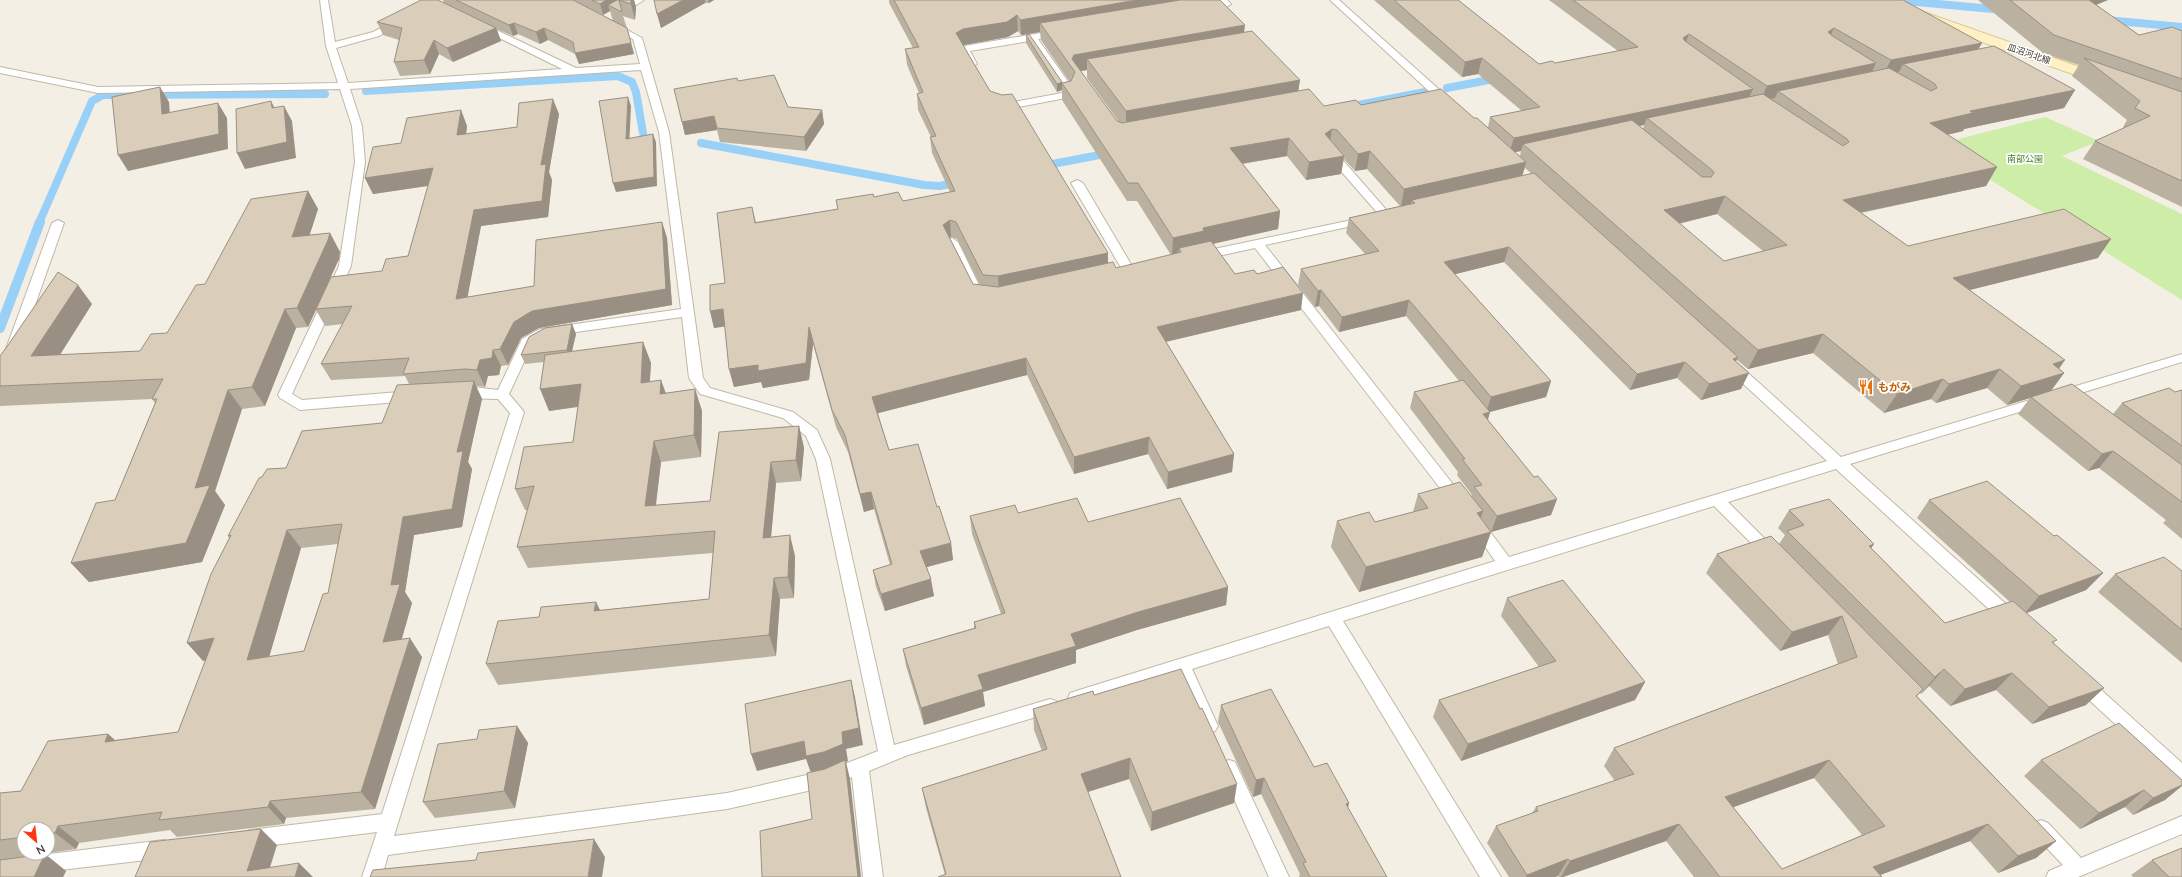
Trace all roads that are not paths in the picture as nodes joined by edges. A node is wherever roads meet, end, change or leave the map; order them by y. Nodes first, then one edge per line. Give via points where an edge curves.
1 (324, 0) edge
2 (640, 0) edge
3 (1334, 0) edge
4 (1876, 0) edge
5 (1219, 3) edge
6 (1201, 8) edge
7 (1227, 17) edge
8 (404, 19) edge
9 (474, 23) edge
10 (1070, 31) edge
11 (1032, 37) junction
12 (331, 46) junction
13 (2021, 51) junction
14 (1998, 56) edge
15 (645, 67) junction
16 (0, 70) edge
17 (573, 71) junction
18 (978, 74) edge
19 (2115, 84) edge
20 (345, 86) junction
21 (1081, 88) edge
22 (1069, 90) junction
23 (992, 98) edge
24 (1455, 110) edge
25 (1329, 151) edge
26 (1077, 183) dead end
27 (58, 223) dead end
28 (952, 242) edge
29 (1258, 244) junction
30 (1190, 258) edge
31 (1144, 268) edge
32 (1128, 271) junction
33 (1113, 274) edge
34 (979, 297) edge
35 (687, 312) junction
36 (1721, 355) edge
37 (2182, 358) edge
38 (0, 368) edge
39 (450, 393) edge
40 (426, 395) edge
41 (502, 395) junction
42 (1839, 463) junction
43 (1717, 500) junction
44 (1778, 562) edge
45 (1506, 564) junction
46 (1333, 619) junction
47 (2022, 629) edge
48 (1182, 666) junction
49 (2070, 672) edge
50 (888, 754) junction
51 (860, 768) junction
52 (2182, 774) edge
53 (2028, 817) edge
54 (389, 822) junction
55 (2182, 825) edge
56 (230, 841) edge
57 (182, 847) edge
58 (381, 847) junction
59 (2078, 868) junction
60 (0, 869) edge
61 (372, 877) edge
62 (873, 877) edge
63 (1279, 877) edge
64 (1491, 877) edge
65 (2056, 877) edge

1 - 12 lane
2 - 15 lane via 603,21 637,38
3 - 24 lane
4 - 13 main road, 皿沼河北線
5 - 6 lane
5 - 7 lane
8 - 12 lane via 376,34
9 - 17 lane
10 - 11 lane
11 - 18 lane via 964,49
11 - 22 lane
12 - 20 lane
13 - 14 lane
13 - 19 main road, 皿沼河北線
15 - 17 lane
15 - 35 lane via 664,132
16 - 20 lane via 98,90
17 - 20 lane
20 - 40 lane via 357,126 360,162 350,242 345,266 285,396 300,405
21 - 22 lane
22 - 23 lane via 1066,95 1003,107 996,104
25 - 29 lane via 1389,214
26 - 32 lane
27 - 38 lane via 9,358
28 - 34 lane
29 - 30 lane
29 - 45 lane
31 - 32 lane
32 - 33 lane
35 - 41 lane via 545,332 527,342
35 - 50 lane via 696,378 705,391 788,415 812,433 823,459
36 - 42 lane
37 - 42 lane via 2068,399
39 - 41 lane
41 - 54 lane via 517,412
42 - 43 lane
42 - 47 lane
43 - 44 lane
43 - 45 lane
45 - 46 lane
46 - 48 lane
46 - 64 lane
48 - 50 lane
48 - 63 lane
49 - 52 lane
50 - 51 lane
51 - 58 lane via 830,778 727,801
51 - 62 lane
53 - 59 lane
54 - 56 lane
54 - 58 lane
55 - 59 lane
57 - 60 lane
58 - 61 lane
59 - 65 lane

